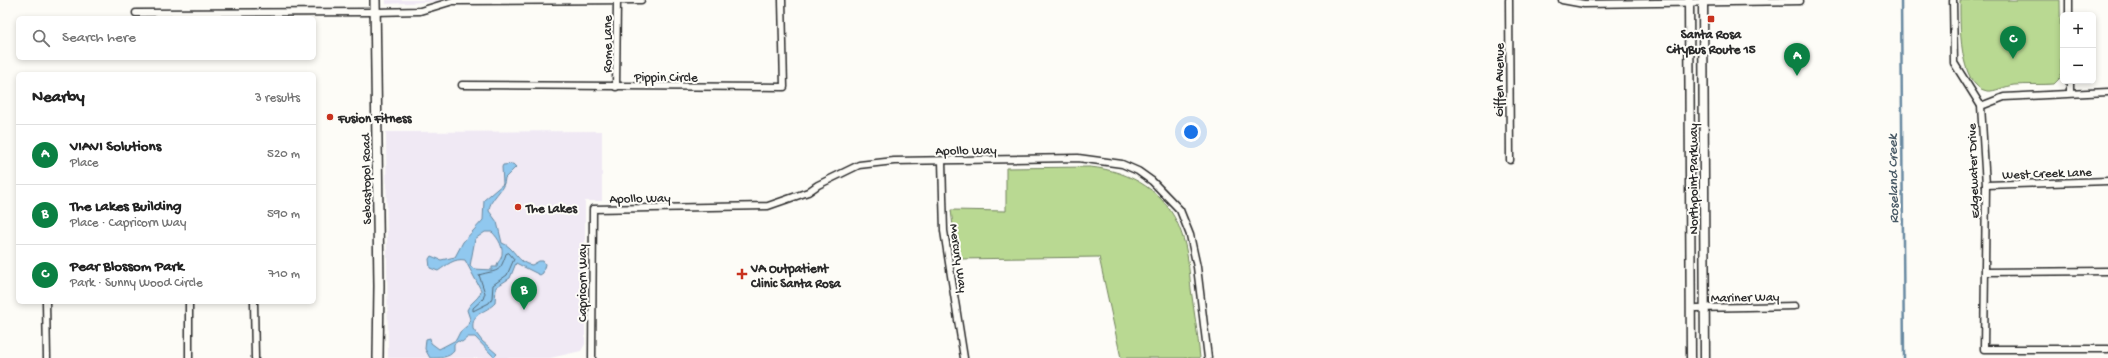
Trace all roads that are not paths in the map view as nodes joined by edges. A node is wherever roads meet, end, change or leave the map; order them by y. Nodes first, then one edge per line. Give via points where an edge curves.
1 (376, 0) edge
2 (617, 0) edge
3 (641, 0) edge
4 (782, 0) edge
5 (1509, 0) edge
6 (1562, 0) edge
7 (1953, 0) edge
8 (2069, 0) edge
9 (1689, 1) edge
10 (1703, 1) edge
11 (1800, 1) dead end
12 (375, 12) junction
13 (2070, 12) edge
14 (136, 13) dead end
15 (2070, 84) edge
16 (462, 85) dead end
17 (616, 87) junction
18 (2070, 92) junction
19 (2108, 92) edge
20 (1980, 106) junction
21 (1510, 160) dead end
22 (942, 161) junction
23 (2108, 181) edge
24 (1986, 185) junction
25 (593, 209) joint
26 (2108, 271) edge
27 (1986, 272) junction
28 (46, 304) edge
29 (189, 304) edge
30 (254, 304) edge
31 (1795, 306) dead end
32 (1696, 308) dead end
33 (1705, 308) junction
34 (2108, 350) edge
35 (47, 358) edge
36 (189, 358) edge
37 (255, 358) edge
38 (378, 358) edge
39 (592, 358) edge
40 (964, 358) edge
41 (1208, 358) edge
42 (1691, 358) edge
43 (1705, 358) edge

1 - 12 main road, Sebastopol Road
2 - 3 street
2 - 12 street via 453,1 420,11
2 - 17 street, Rome Lane
4 - 17 street, Pippin Circle via 784,87
5 - 21 street, Giffen Avenue
6 - 9 street via 1584,4
7 - 20 street, Edgewater Drive via 1954,63
8 - 13 street
9 - 10 street
9 - 42 street, Northpoint Parkway
10 - 11 street
10 - 33 street, Northpoint Parkway
12 - 14 street
12 - 38 main road, Sebastopol Road
15 - 18 street
16 - 17 street, Pippin Circle
18 - 19 street
18 - 20 street via 2004,96
20 - 24 street, Edgewater Drive
22 - 25 street, Apollo Way via 894,161 859,165 808,192 768,206
22 - 40 street, Mercury Way via 944,231
22 - 41 street, Apollo Way via 1067,158 1100,160 1122,164 1152,181 1180,210 1186,223 1197,267
23 - 24 street, West Creek Lane
24 - 27 street, Edgewater Drive
25 - 39 street, Capricorn Way
26 - 27 street
27 - 34 street, Edgewater Drive via 1984,349
28 - 35 street
29 - 36 street
30 - 37 street
31 - 33 street, Mariner Way
32 - 33 street, Mariner Way
33 - 43 street, Northpoint Parkway

